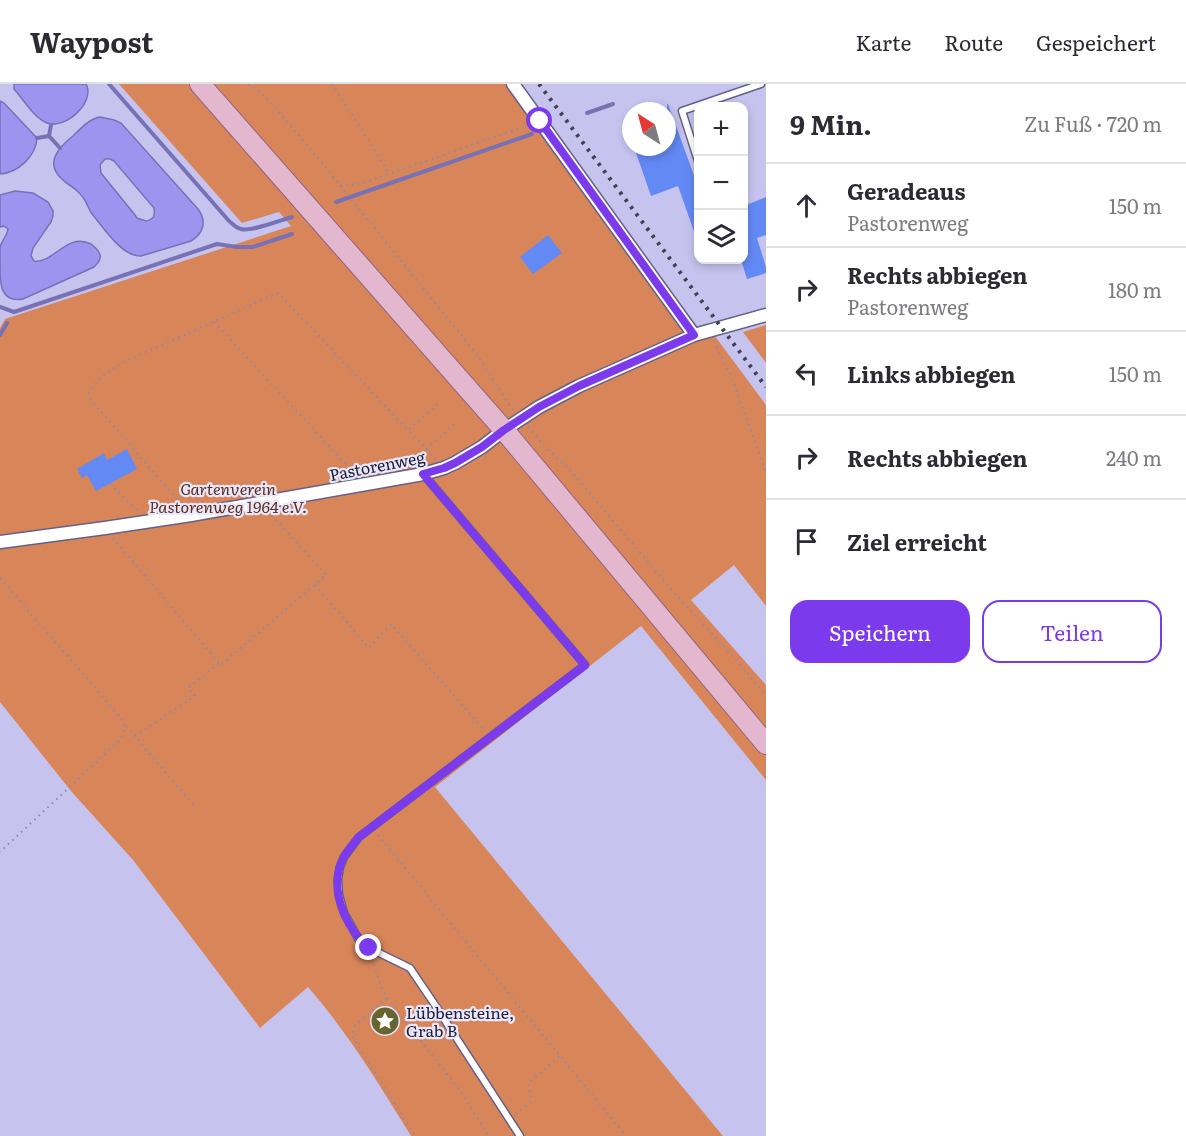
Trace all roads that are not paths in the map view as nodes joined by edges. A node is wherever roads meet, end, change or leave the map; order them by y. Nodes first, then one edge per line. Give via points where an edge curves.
1 (200, 84) edge
2 (513, 84) edge
3 (761, 84) edge
4 (697, 156) edge
5 (766, 315) edge
6 (694, 335) junction
7 (512, 425) junction
8 (423, 474) junction
9 (0, 542) edge
10 (766, 744) edge
11 (520, 1136) edge

1 - 7 main road
2 - 6 street
3 - 4 lane via 682,111
5 - 6 street, Pastorenweg
6 - 7 street, Pastorenweg via 579,386
7 - 8 street, Pastorenweg via 444,468
7 - 10 main road
8 - 9 street, Pastorenweg via 148,522
8 - 11 lane via 585,665 359,837 340,867 339,895 344,914 359,939 410,968

